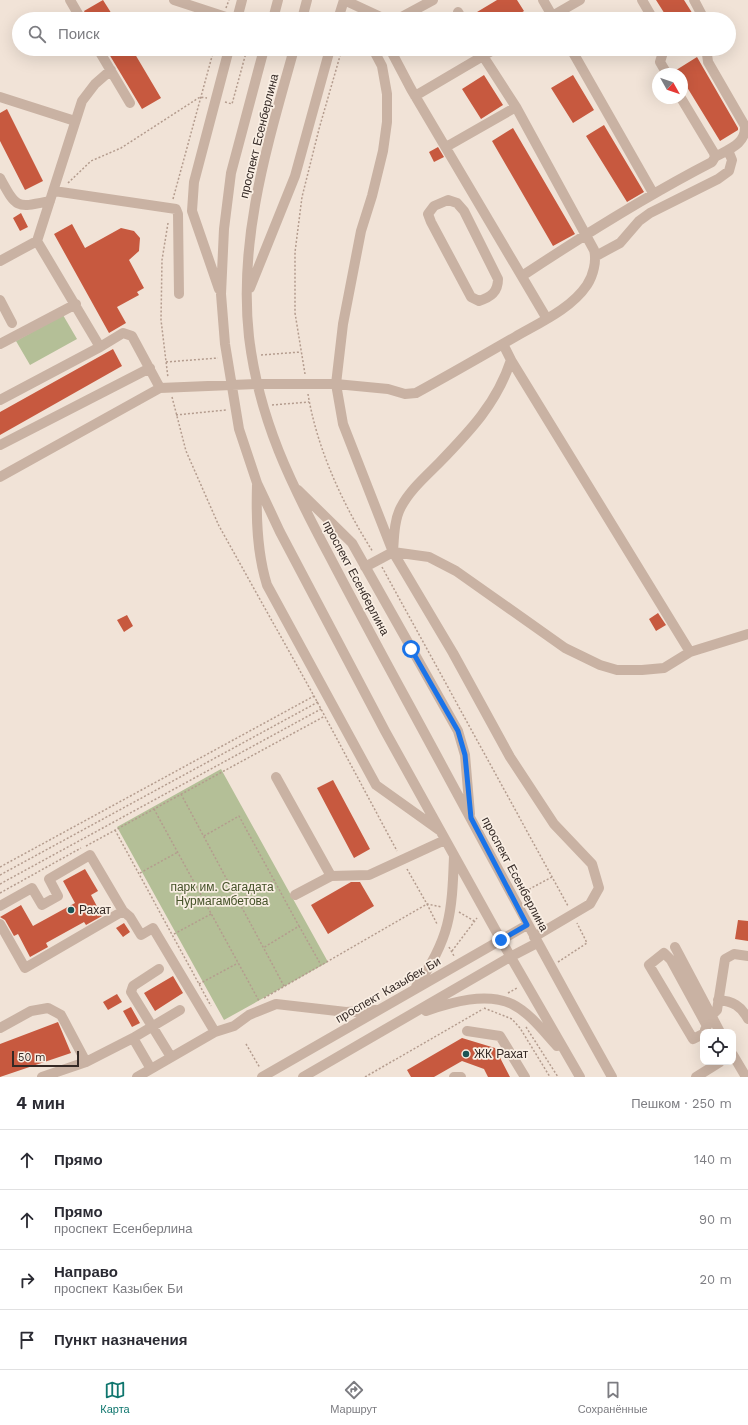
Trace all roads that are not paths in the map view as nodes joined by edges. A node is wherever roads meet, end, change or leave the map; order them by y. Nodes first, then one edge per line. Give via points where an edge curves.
1 (70, 0) edge
2 (174, 0) edge
3 (242, 0) edge
4 (278, 0) edge
5 (307, 0) edge
6 (344, 0) edge
7 (433, 0) edge
8 (543, 0) edge
9 (580, 0) edge
10 (642, 0) edge
11 (694, 0) edge
12 (77, 12) edge
13 (211, 12) edge
14 (239, 12) edge
15 (275, 12) edge
16 (304, 12) edge
17 (340, 12) edge
18 (370, 12) edge
19 (411, 12) edge
20 (548, 12) edge
21 (561, 12) edge
22 (649, 12) edge
23 (700, 12) edge
24 (102, 56) edge
25 (227, 56) edge
26 (262, 56) edge
27 (292, 56) edge
28 (328, 56) edge
29 (377, 56) edge
30 (394, 56) edge
31 (475, 56) edge
32 (484, 56) edge
33 (575, 56) edge
34 (662, 56) edge
35 (707, 56) edge
36 (664, 68) edge
37 (111, 70) junction
38 (415, 96) junction
39 (0, 97) edge
40 (130, 103) dead end
41 (685, 104) edge
42 (516, 106) junction
43 (75, 121) junction
44 (446, 147) junction
45 (728, 150) junction
46 (715, 157) junction
47 (0, 178) edge
48 (57, 192) junction
49 (653, 193) junction
50 (50, 201) junction
51 (477, 202) junction
52 (176, 209) junction
53 (192, 211) junction
54 (464, 211) junction
55 (586, 233) junction
56 (37, 241) junction
57 (596, 256) junction
58 (0, 261) edge
59 (522, 276) junction
60 (179, 294) dead end
61 (221, 294) junction
62 (247, 297) junction
63 (0, 300) edge
64 (76, 304) junction
65 (547, 319) junction
66 (12, 323) dead end
67 (0, 344) edge
68 (503, 344) junction
69 (100, 346) junction
70 (511, 360) junction
71 (150, 368) junction
72 (256, 384) junction
73 (336, 384) junction
74 (232, 386) junction
75 (160, 388) junction
76 (0, 400) edge
77 (0, 445) edge
78 (0, 477) edge
79 (257, 483) junction
80 (292, 485) junction
81 (393, 552) junction
82 (365, 567) junction
83 (748, 634) edge
84 (690, 652) junction
85 (276, 777) dead end
86 (471, 818) junction
87 (443, 836) junction
88 (454, 856) junction
89 (330, 876) junction
90 (295, 895) dead end
91 (0, 906) edge
92 (123, 911) junction
93 (0, 924) edge
94 (527, 925) junction
95 (501, 940) junction
96 (535, 940) junction
97 (675, 947) dead end
98 (748, 956) edge
99 (510, 957) junction
100 (160, 969) dead end
101 (414, 990) junction
102 (718, 1000) junction
103 (380, 1009) junction
104 (180, 1010) dead end
105 (712, 1016) junction
106 (748, 1019) edge
107 (401, 1020) junction
108 (152, 1027) junction
109 (0, 1028) edge
110 (706, 1029) edge
111 (718, 1029) edge
112 (467, 1031) dead end
113 (705, 1031) edge
114 (215, 1032) junction
115 (133, 1038) junction
116 (171, 1057) junction
117 (570, 1060) junction
118 (736, 1060) edge
119 (86, 1062) junction
120 (715, 1065) edge
121 (151, 1069) junction
122 (263, 1076) edge
123 (42, 1077) edge
124 (137, 1077) edge
125 (303, 1077) edge
126 (454, 1077) edge
127 (461, 1077) edge
128 (525, 1077) edge
129 (580, 1077) edge
130 (612, 1077) edge
131 (696, 1077) edge
132 (746, 1077) edge

1 - 12 street
2 - 13 street
3 - 14 street
4 - 15 street
5 - 16 street
6 - 17 street
6 - 18 street
7 - 19 street
8 - 20 street
9 - 21 street
10 - 22 street
11 - 23 street
24 - 37 street
25 - 53 street via 194,182
26 - 61 street, проспект Есенберлина via 231,173 224,229
27 - 62 street, проспект Есенберлина via 259,179 250,241
28 - 62 street via 295,176
29 - 73 street via 384,73 387,122 374,189 361,231 343,324
30 - 38 street
31 - 38 street
32 - 42 street
33 - 49 street
34 - 36 street via 660,62
35 - 45 street via 708,62 745,126 746,135
37 - 40 street
37 - 43 street via 86,95
38 - 44 street
39 - 43 street
41 - 46 street
42 - 44 street
42 - 55 street
43 - 48 street
44 - 51 street
45 - 46 street
45 - 57 street via 732,160 729,171 718,179 650,212 638,221 620,243
46 - 49 street via 712,162
47 - 50 street via 12,199 19,205
48 - 50 street
48 - 52 street
49 - 55 street
50 - 56 street
51 - 54 street
51 - 59 street
52 - 53 street
52 - 60 street
53 - 61 street
54 - 54 street via 498,279 498,287 490,297 479,300 471,297 428,214 434,206 448,200 457,203
55 - 57 street
55 - 59 street
56 - 58 street
56 - 64 street
57 - 65 street via 587,285 571,302
59 - 65 street
61 - 74 street, проспект Есенберлина
62 - 72 street, проспект Есенберлина
63 - 66 street
64 - 67 street
64 - 69 street
65 - 68 street
68 - 70 street
68 - 73 street via 416,393 405,394 388,389
69 - 71 street via 123,333 128,333
69 - 76 street
70 - 81 street via 504,382 489,406 400,508 394,532
70 - 84 street
71 - 75 street
71 - 77 street
72 - 73 street
72 - 74 street
72 - 80 street, проспект Есенберлина via 270,432
73 - 81 street via 343,424
74 - 75 street
74 - 79 street, проспект Есенберлина via 239,429
75 - 78 street
79 - 87 street, проспект Есенберлина via 280,532
79 - 87 street via 256,516 261,564 267,585 376,786
80 - 82 street via 352,543
80 - 86 street, проспект Есенберлина
81 - 82 street
81 - 84 street via 429,557 456,571 565,648 600,665 617,670 664,668
81 - 96 street via 453,653 510,757 554,824 592,864 599,888 590,904
82 - 86 street via 458,731 465,755
83 - 84 street
85 - 89 street
86 - 94 street, проспект Есенберлина
87 - 88 street, проспект Есенберлина
87 - 89 street via 369,875
88 - 95 street, проспект Есенберлина
88 - 101 street via 452,908 444,938 428,970
89 - 90 street
91 - 92 street via 32,888 42,905 58,896 49,879 90,855
92 - 93 street via 25,968
92 - 114 street via 141,935 153,928
94 - 95 street, проспект Казыбек Би
94 - 96 street, проспект Есенберлина
95 - 99 street, проспект Есенберлина
95 - 101 street, проспект Казыбек Би
96 - 99 street
96 - 130 street, проспект Есенберлина
97 - 105 street
98 - 102 street via 734,954 725,959
99 - 107 street
99 - 117 street, проспект Есенберлина
100 - 108 street via 133,986 131,992
101 - 103 street, проспект Казыбек Би
102 - 105 street via 717,1010
102 - 106 street via 734,1002
103 - 114 street via 346,1012 276,1004 249,1015 234,1026
103 - 122 street, проспект Казыбек Би
104 - 108 street
105 - 110 street
105 - 111 street
107 - 117 street via 444,1004 477,999 498,1000 512,1004 525,1013
107 - 125 street
108 - 115 street
108 - 116 street
109 - 119 street via 31,1011 48,1008 61,1015
112 - 128 street via 500,1036
113 - 113 street via 671,960 664,953 654,959 649,965 693,1039
114 - 116 street
115 - 119 street
115 - 121 street
116 - 121 street
117 - 129 street, проспект Есенберлина
118 - 132 street
119 - 123 street
120 - 131 street
121 - 124 street
126 - 127 street

